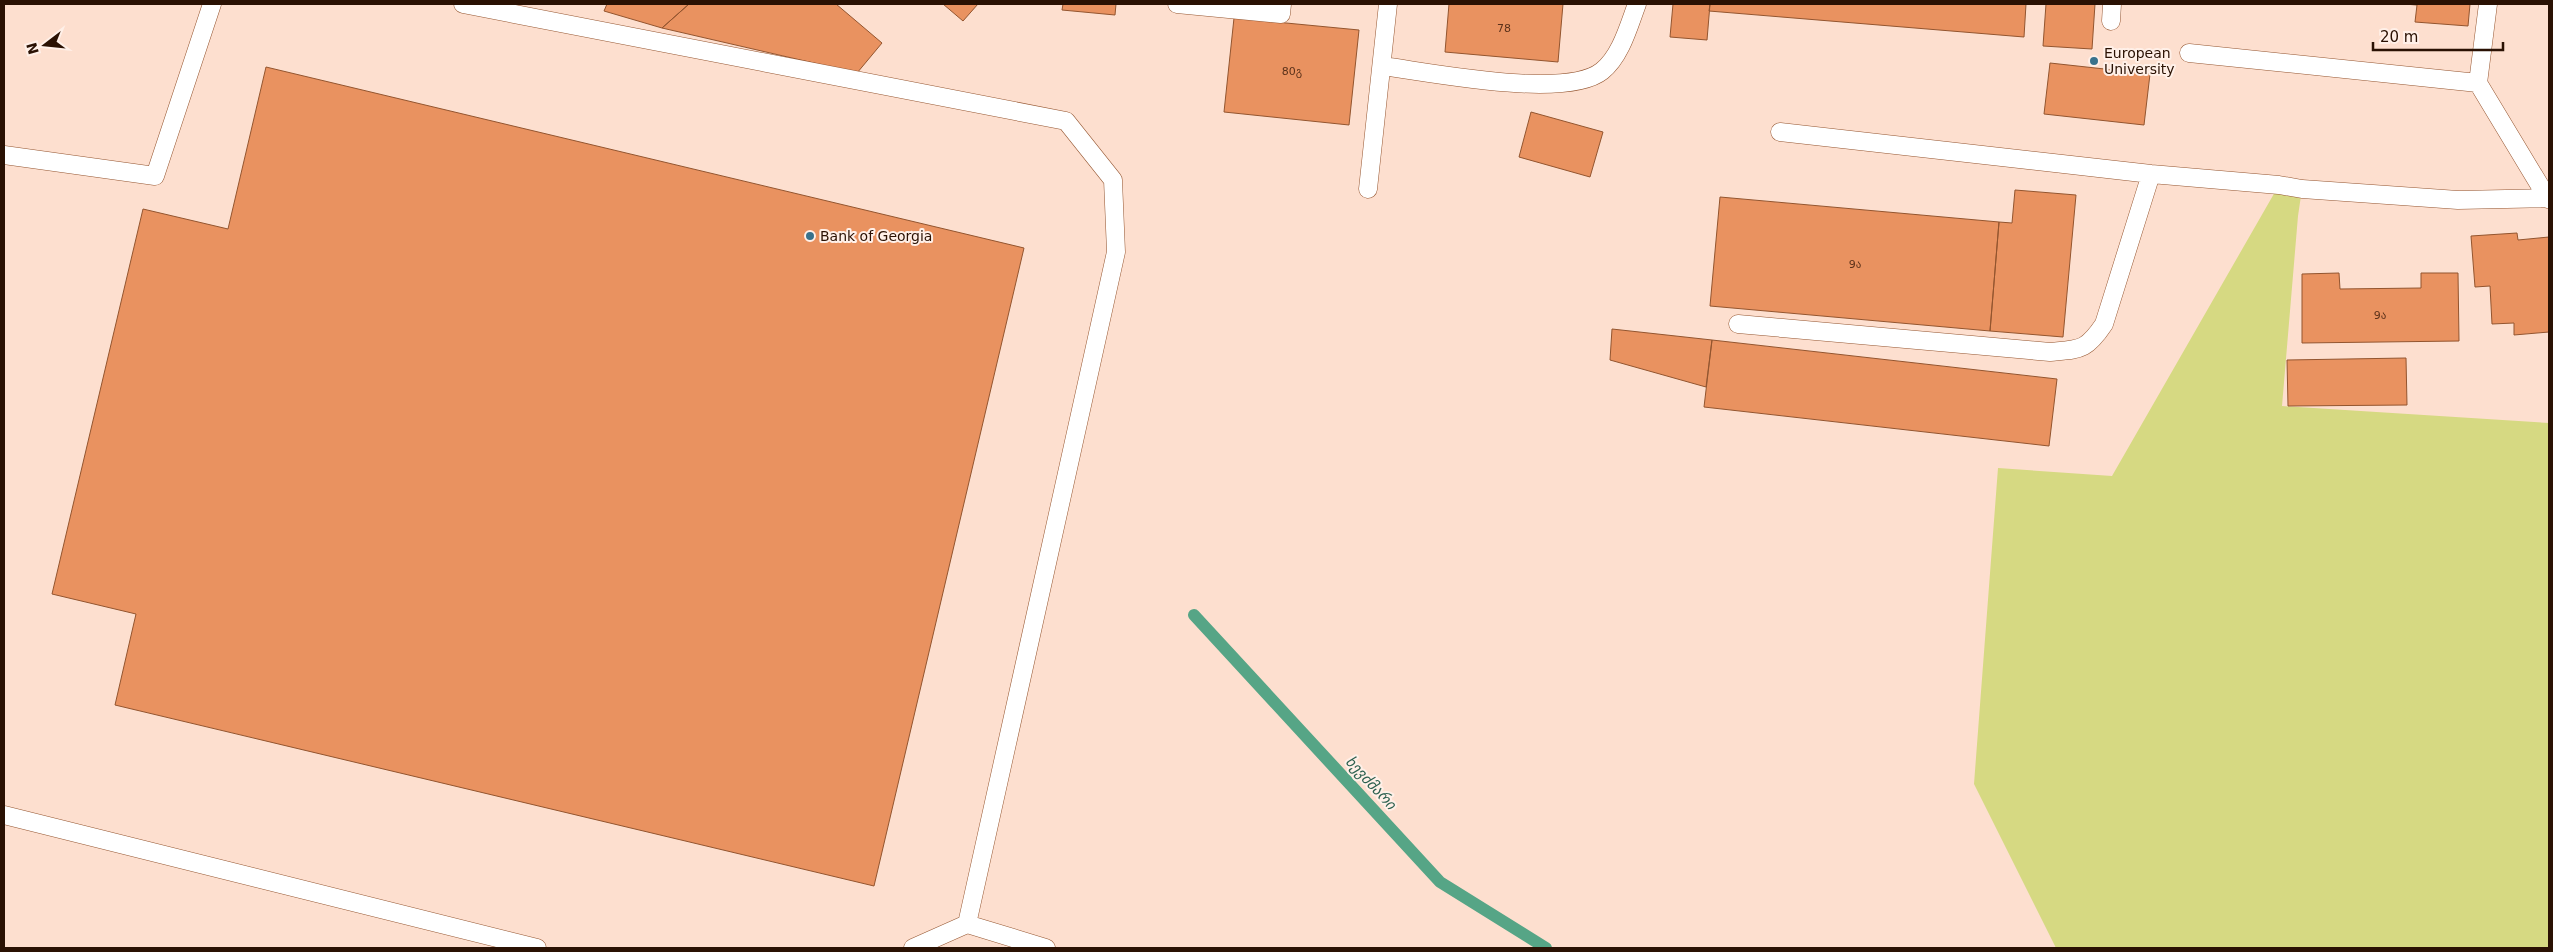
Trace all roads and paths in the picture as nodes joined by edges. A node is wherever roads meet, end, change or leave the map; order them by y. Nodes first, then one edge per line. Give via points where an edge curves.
1 (212, 4) edge
2 (463, 4) edge
3 (1177, 4) edge
4 (1282, 4) edge
5 (1388, 4) edge
6 (1636, 4) edge
7 (2488, 4) edge
8 (2189, 53) dead end
9 (1382, 66) junction
10 (2478, 83) junction
11 (1780, 132) dead end
12 (4, 155) edge
13 (2151, 174) junction
14 (1368, 189) dead end
15 (2549, 198) edge
16 (1738, 324) dead end
17 (4, 815) edge
18 (967, 924) junction
19 (537, 948) edge
20 (913, 948) edge
21 (1046, 948) edge

1 - 12 lane via 155,176
2 - 18 lane via 1066,121 1113,180 1116,252
3 - 4 lane via 1281,14
5 - 9 lane
6 - 9 lane via 1617,52 1602,71 1578,82 1503,83
7 - 10 lane
8 - 10 lane
9 - 14 lane
10 - 15 lane
11 - 13 lane
13 - 15 lane via 2458,200
13 - 16 lane via 2104,324 2093,341 2078,349 2050,352
17 - 19 lane
18 - 20 lane
18 - 21 lane

